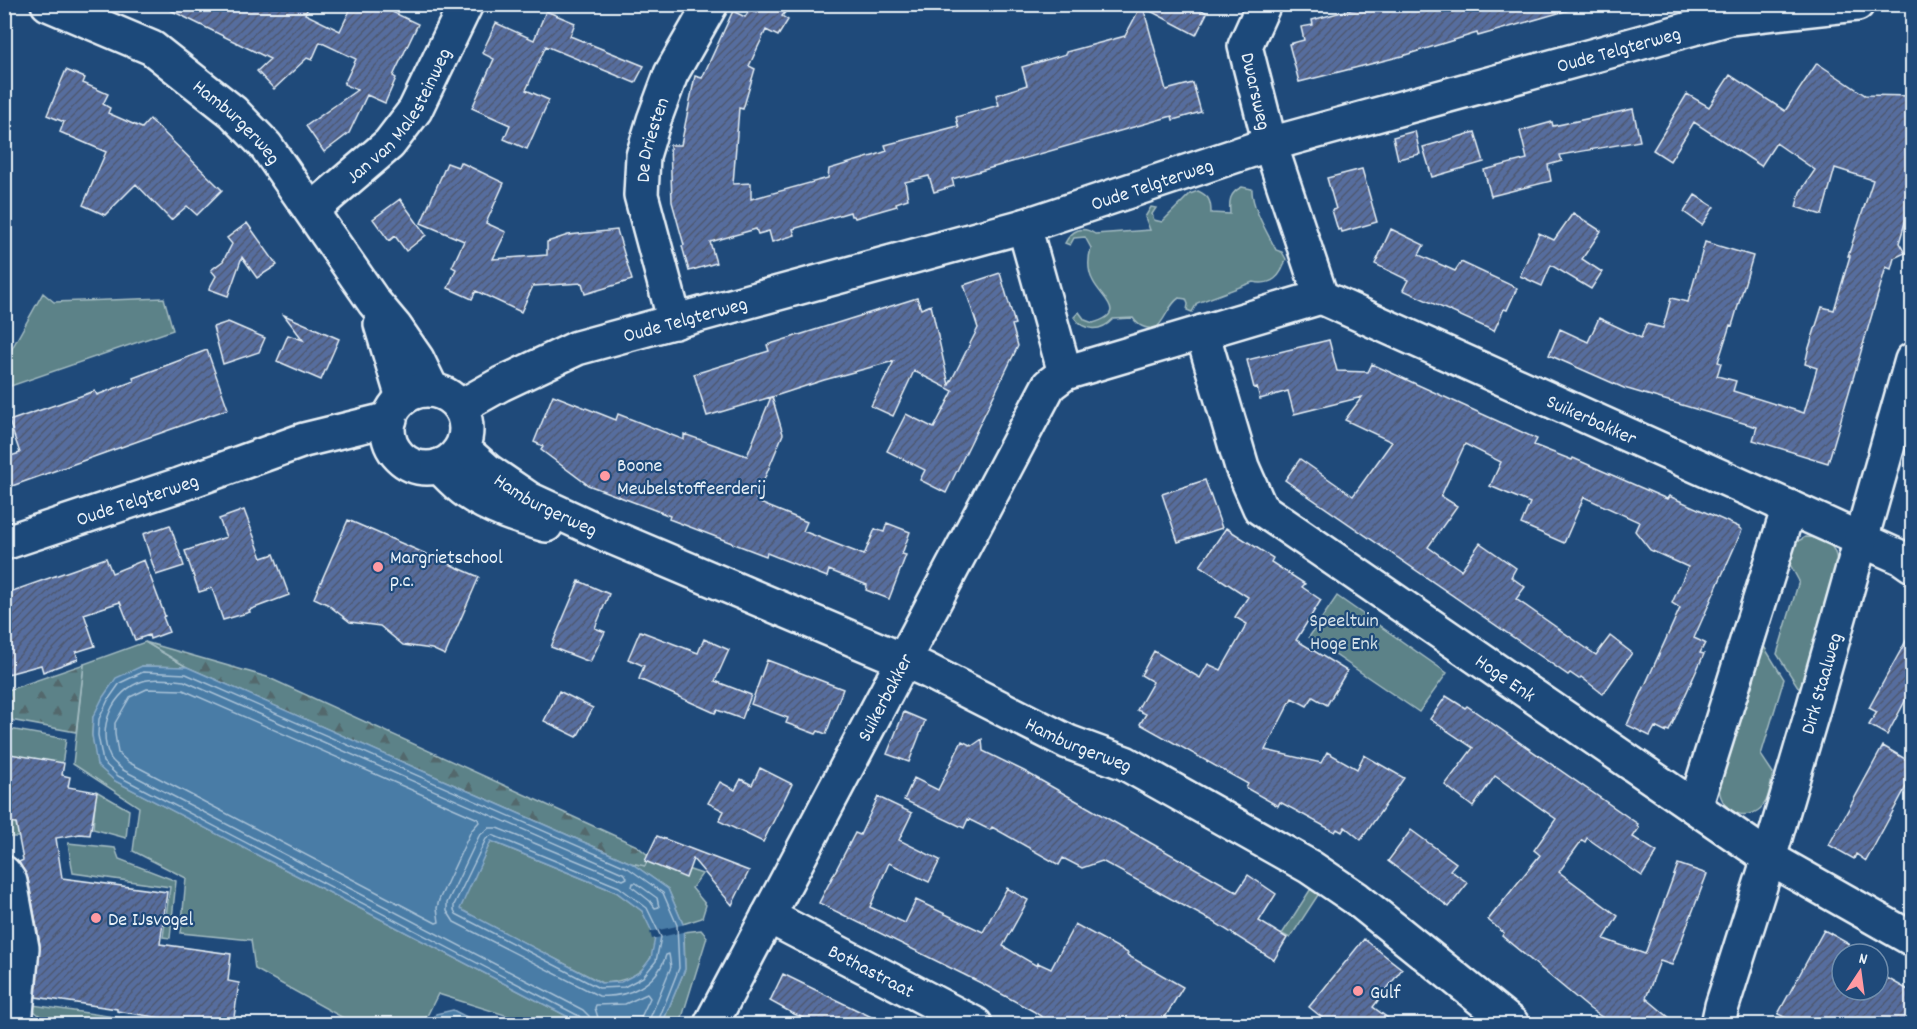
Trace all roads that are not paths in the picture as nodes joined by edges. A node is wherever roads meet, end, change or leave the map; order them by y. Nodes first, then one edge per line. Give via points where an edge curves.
1 (48, 4) edge
2 (466, 4) edge
3 (711, 4) edge
4 (1264, 4) edge
5 (1857, 4) edge
6 (1270, 144) junction
7 (312, 210) junction
8 (1024, 226) junction
9 (1321, 297) junction
10 (675, 322) junction
11 (1202, 332) junction
12 (1912, 360) edge
13 (1065, 373) junction
14 (460, 407) junction
15 (404, 414) junction
16 (450, 457) junction
17 (1789, 507) junction
18 (1862, 540) junction
19 (4, 543) edge
20 (1912, 565) edge
21 (902, 660) junction
22 (1695, 807) junction
23 (1769, 858) junction
24 (4, 873) edge
25 (768, 916) junction
26 (1912, 939) edge
27 (1717, 1018) edge
28 (15, 1024) edge
29 (711, 1024) edge
30 (975, 1024) edge
31 (1512, 1024) edge

1 - 7 street, Hamburgerweg via 152,48 233,112 266,146
2 - 7 street, Jan van Malesteinweg via 415,111 389,144
3 - 10 street, De Driesten via 671,74 643,156 641,195
4 - 6 street, Dwarsweg via 1245,46
5 - 6 street, Oude Telgterweg via 1730,18
6 - 8 street, Oude Telgterweg
6 - 9 street
7 - 15 street, Hamburgerweg via 374,302
8 - 10 street, Oude Telgterweg
8 - 13 street
9 - 11 street, Suikerbakker
9 - 17 street, Suikerbakker
10 - 14 street, Oude Telgterweg via 577,348
11 - 13 street, Suikerbakker
11 - 22 street, Hoge Enk via 1242,467 1260,508
12 - 18 street, Dirk Staalweg
13 - 21 street, Suikerbakker via 1049,385
14 - 15 street via 445,394
14 - 16 street via 466,431
15 - 16 street via 403,459 416,466
15 - 19 street, Oude Telgterweg via 313,437
16 - 21 street, Hamburgerweg via 465,491 493,506 552,526 607,535
17 - 18 street, Suikerbakker
17 - 22 street
18 - 20 street, Suikerbakker
18 - 23 street, Dirk Staalweg
21 - 25 street, Suikerbakker
21 - 31 street, Hamburgerweg via 1068,742 1125,763 1310,867 1357,899
22 - 23 street, Hoge Enk
23 - 26 street, Hoge Enk
23 - 27 street, Dirk Staalweg
24 - 28 street via 10,882 22,948
25 - 29 street, Suikerbakker
25 - 30 street, Bothastraat

